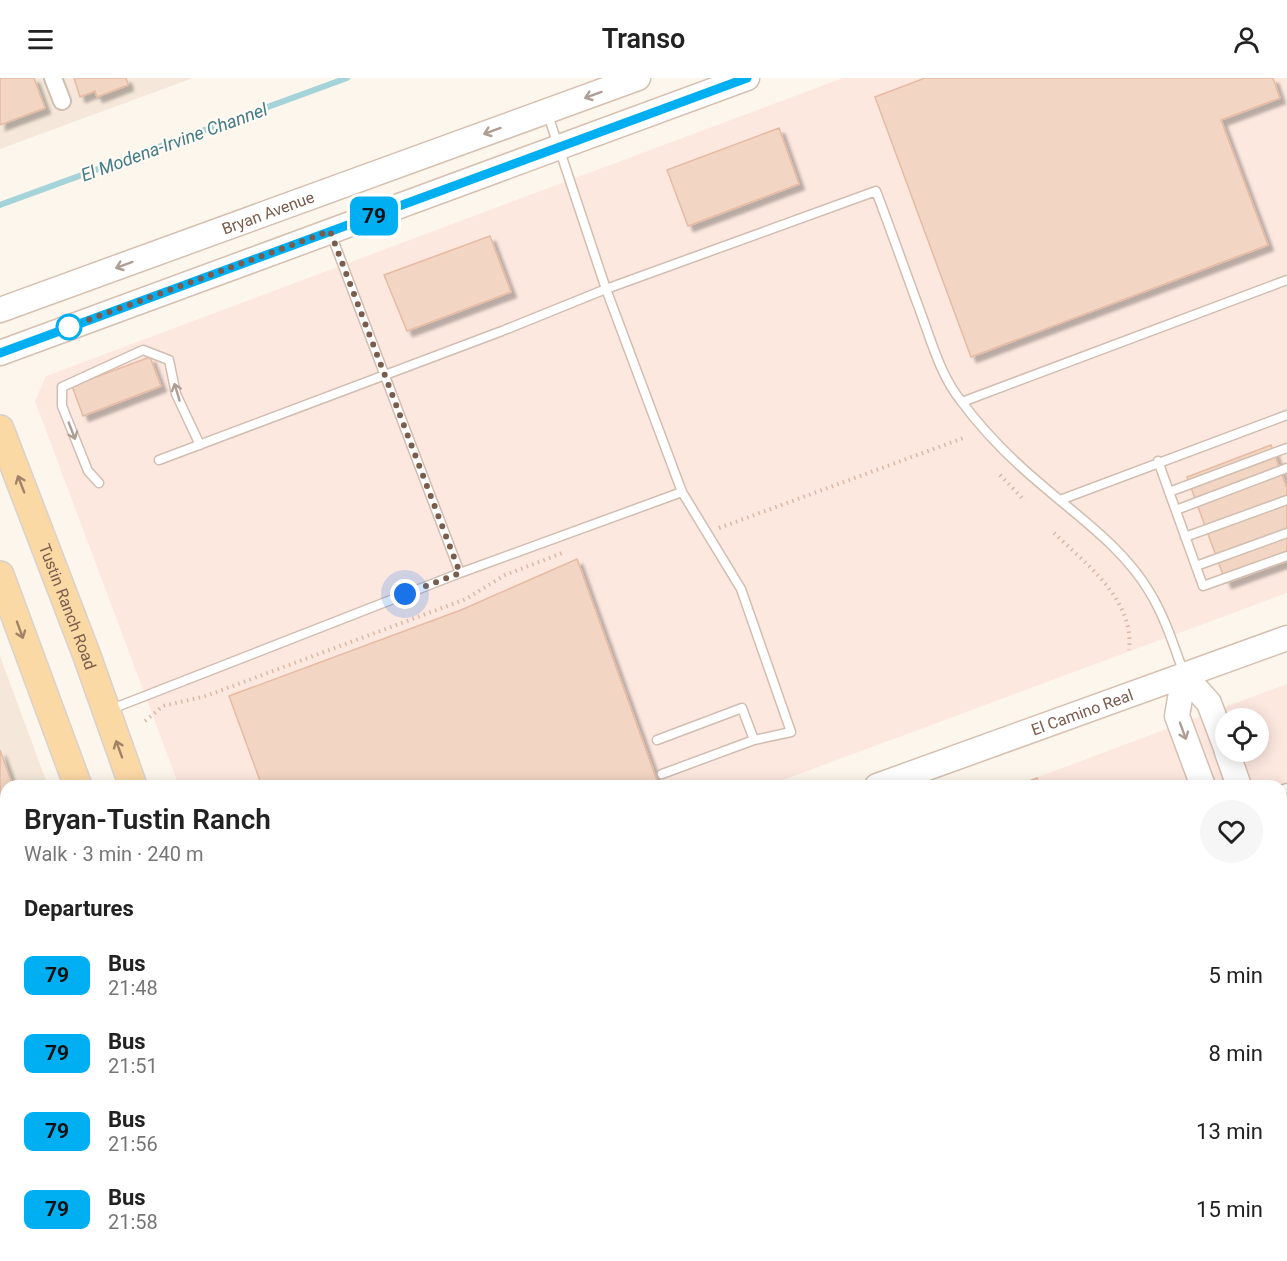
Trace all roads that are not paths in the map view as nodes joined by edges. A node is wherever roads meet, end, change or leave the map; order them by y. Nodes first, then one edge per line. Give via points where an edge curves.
1 (53, 78) edge
2 (638, 78) edge
3 (747, 78) edge
4 (62, 101) dead end
5 (547, 111) junction
6 (560, 147) junction
7 (330, 231) junction
8 (1287, 280) edge
9 (606, 289) junction
10 (0, 310) edge
11 (0, 353) edge
12 (384, 375) junction
13 (962, 402) junction
14 (1287, 414) edge
15 (0, 429) edge
16 (200, 445) junction
17 (1287, 448) edge
18 (159, 460) dead end
19 (1158, 461) junction
20 (1287, 468) edge
21 (99, 483) dead end
22 (682, 492) junction
23 (1169, 492) junction
24 (1060, 500) junction
25 (1287, 500) edge
26 (1176, 510) junction
27 (1287, 533) edge
28 (1185, 537) junction
29 (1287, 556) edge
30 (1196, 566) junction
31 (460, 573) junction
32 (0, 575) edge
33 (1287, 638) edge
34 (1184, 675) junction
35 (106, 711) junction
36 (1215, 720) edge
37 (657, 740) dead end
38 (754, 740) junction
39 (1230, 762) edge
40 (662, 774) dead end
41 (76, 780) edge
42 (131, 780) edge
43 (894, 780) edge
44 (1201, 780) edge
45 (1237, 780) edge

1 - 4 street
2 -> 5 main road, Bryan Avenue
3 - 6 main road
5 - 6 lane
5 -> 10 main road, Bryan Avenue
6 - 7 main road
6 - 9 lane
7 - 11 main road
7 - 12 lane
8 - 13 lane
9 - 12 lane
9 - 13 lane via 876,191 946,379
9 - 22 lane
12 - 16 lane
12 - 31 lane
13 - 24 lane via 1010,455
14 - 19 lane
35 -> 15 main road, Tustin Ranch Road
16 - 18 lane
16 -> 21 lane via 176,394 169,360 143,350 62,387 62,405 88,471
17 - 23 lane
19 - 23 lane
19 - 24 lane
20 - 26 lane
22 - 31 lane
22 - 38 lane via 741,589 791,732
23 - 26 lane
24 - 34 lane via 1122,557 1148,589 1167,625
25 - 28 lane
26 - 28 lane
27 - 30 lane
28 - 30 lane
29 - 30 lane via 1203,586
31 - 35 lane
32 -> 41 main road
33 - 34 main road, El Camino Real
34 - 36 main road via 1209,703
34 - 43 main road, El Camino Real
34 -> 44 main road via 1177,716
42 -> 35 main road, Tustin Ranch Road
37 - 38 lane via 742,708
38 - 40 lane
39 - 45 main road

